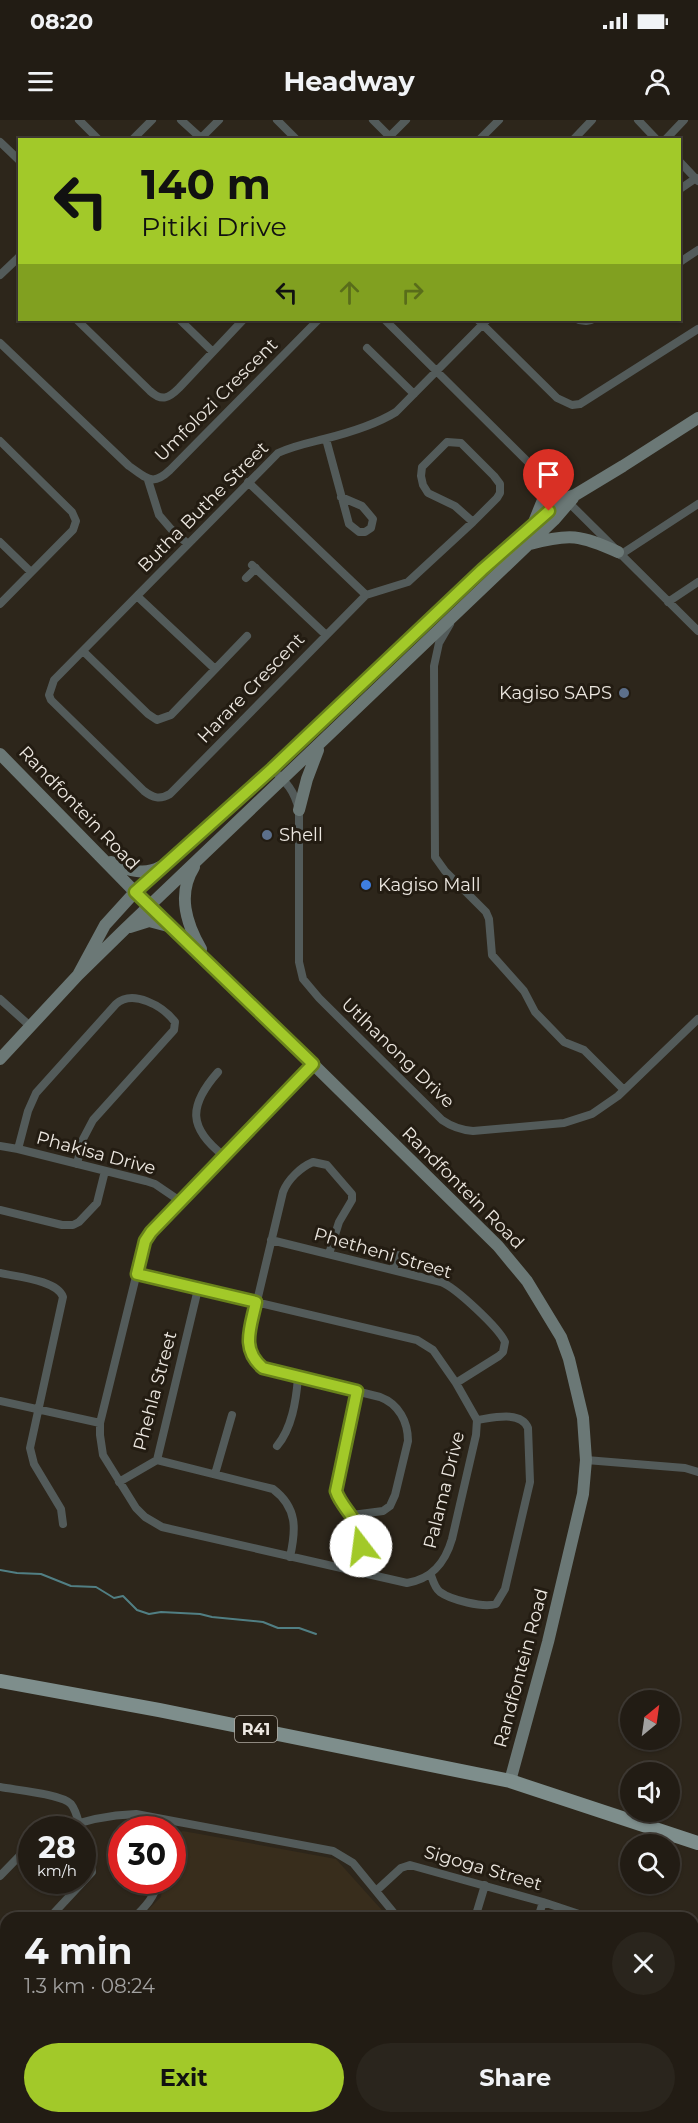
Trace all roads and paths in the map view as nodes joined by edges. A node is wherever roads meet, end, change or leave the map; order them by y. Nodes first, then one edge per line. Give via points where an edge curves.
1 (79, 120) edge
2 (152, 120) edge
3 (181, 120) edge
4 (219, 120) edge
5 (277, 120) edge
6 (373, 120) edge
7 (406, 120) edge
8 (499, 120) edge
9 (592, 120) edge
10 (638, 120) edge
11 (684, 120) edge
12 (97, 138) edge
13 (134, 138) edge
14 (201, 138) edge
15 (203, 138) edge
16 (295, 138) edge
17 (391, 138) edge
18 (481, 138) edge
19 (575, 138) edge
20 (655, 138) edge
21 (667, 138) edge
22 (0, 142) edge
23 (18, 159) edge
24 (681, 163) edge
25 (697, 180) edge
26 (681, 188) edge
27 (698, 250) edge
28 (18, 259) edge
29 (681, 261) edge
30 (0, 275) edge
31 (78, 321) edge
32 (181, 321) edge
33 (242, 321) edge
34 (317, 321) edge
35 (386, 321) edge
36 (483, 321) edge
37 (698, 328) edge
38 (0, 343) edge
39 (367, 348) dead end
40 (213, 352) junction
41 (438, 371) junction
42 (414, 394) junction
43 (698, 418) edge
44 (326, 438) junction
45 (0, 441) edge
46 (541, 475) junction
47 (148, 480) junction
48 (248, 482) junction
49 (341, 496) junction
50 (569, 500) junction
51 (698, 504) edge
52 (473, 522) junction
53 (534, 523) junction
54 (0, 542) edge
55 (188, 544) junction
56 (528, 545) junction
57 (619, 554) junction
58 (31, 572) junction
59 (246, 578) dead end
60 (698, 582) edge
61 (366, 595) junction
62 (137, 596) junction
63 (668, 602) junction
64 (0, 604) edge
65 (458, 611) junction
66 (698, 631) edge
67 (326, 635) junction
68 (247, 636) dead end
69 (83, 651) junction
70 (215, 669) junction
71 (49, 691) joint
72 (323, 741) junction
73 (0, 754) edge
74 (272, 769) junction
75 (283, 779) junction
76 (299, 810) junction
77 (202, 856) junction
78 (104, 859) junction
79 (170, 861) junction
80 (135, 892) junction
81 (150, 906) junction
82 (105, 926) junction
83 (172, 928) junction
84 (125, 929) junction
85 (207, 961) junction
86 (78, 975) junction
87 (0, 999) edge
88 (698, 1019) edge
89 (30, 1026) junction
90 (0, 1059) edge
91 (313, 1064) junction
92 (218, 1072) dead end
93 (624, 1090) junction
94 (0, 1146) edge
95 (18, 1149) junction
96 (224, 1156) junction
97 (77, 1164) junction
98 (105, 1171) junction
99 (180, 1201) junction
100 (0, 1210) edge
101 (271, 1240) junction
102 (330, 1254) junction
103 (398, 1255) dead end
104 (393, 1270) junction
105 (0, 1273) edge
106 (137, 1274) junction
107 (198, 1289) junction
108 (256, 1302) junction
109 (298, 1378) junction
110 (456, 1383) junction
111 (357, 1391) junction
112 (0, 1401) edge
113 (38, 1410) junction
114 (232, 1415) dead end
115 (477, 1420) junction
116 (100, 1423) junction
117 (277, 1446) dead end
118 (157, 1460) junction
119 (585, 1460) junction
120 (698, 1472) edge
121 (215, 1474) junction
122 (119, 1482) junction
123 (352, 1515) junction
124 (63, 1524) dead end
125 (290, 1557) junction
126 (356, 1572) junction
127 (431, 1575) junction
128 (0, 1682) edge
129 (510, 1781) junction
130 (0, 1787) edge
131 (76, 1816) edge
132 (140, 1816) edge
133 (96, 1821) edge
134 (186, 1823) edge
135 (698, 1843) edge
136 (18, 1857) edge
137 (0, 1876) edge
138 (485, 1885) junction
139 (375, 1890) junction
140 (72, 1894) edge
141 (153, 1894) edge
142 (543, 1902) junction
143 (55, 1912) edge
144 (139, 1912) edge
145 (393, 1912) edge
146 (477, 1912) edge
147 (540, 1912) edge
148 (573, 1912) edge

1 - 12 street
2 - 13 street
3 - 14 street
4 - 15 street
5 - 16 street
6 - 17 street
7 - 17 street
8 - 18 street
9 - 19 street
10 - 20 street
11 - 21 street
22 - 23 street
24 - 25 street
25 - 26 street
27 - 29 street
28 - 30 street
31 - 40 street via 159,399 171,395
32 - 40 street
33 - 40 street
34 - 47 street, Umfolozi Crescent via 170,470 158,480
35 - 41 street
36 - 37 street via 557,398 572,405 580,404
36 - 41 street, Butha Buthe Street
38 - 47 street, Umfolozi Crescent
39 - 42 street
41 - 42 street, Butha Buthe Street
41 - 46 street
42 - 44 street, Butha Buthe Street via 389,416
43 - 50 street
44 - 48 street, Butha Buthe Street via 278,453
44 - 49 street
45 - 58 street via 76,521 73,530
46 - 50 street
46 - 53 street via 545,495
47 - 55 street via 159,515
48 - 55 street, Butha Buthe Street
48 - 61 street
49 - 49 street via 352,528 363,533 371,528 373,519 367,510
50 - 53 street
50 - 56 street
50 - 57 street
51 - 57 street
52 - 52 street via 497,498 500,484 461,443 447,442 422,467 423,485 428,493 455,506
52 - 61 street via 408,582
53 - 74 street
54 - 58 street
55 - 62 street, Butha Buthe Street
56 - 57 street via 575,536
56 - 65 street
57 - 63 street
58 - 64 street
59 - 67 street via 254,566
60 - 63 street
61 - 67 street, Harare Crescent
62 - 69 street, Butha Buthe Street
62 - 70 street
63 - 66 street
65 - 72 street
65 - 93 street via 439,643 434,673 435,857 488,915 492,955 524,991 535,1012 564,1042 584,1050
67 - 71 street, Harare Crescent via 164,798 156,798 136,784 51,700
68 - 70 street
69 - 70 street via 158,720 171,715
69 - 71 street, Butha Buthe Street via 54,680
72 - 75 street
72 - 76 street via 309,770
73 - 78 street, Randfontein Road
74 - 75 street, Utlhanong Drive
74 - 79 street
75 - 76 street, Utlhanong Drive via 294,793
75 - 77 street
76 - 93 street, Utlhanong Drive via 299,962 303,979 442,1120 463,1131 564,1123 602,1109
77 - 81 street
77 - 85 street via 186,885 185,907 190,931
78 - 79 street via 143,872
78 - 80 street, Randfontein Road
78 - 82 street via 121,888 117,906
79 - 80 street
80 - 81 street, Randfontein Road
80 - 82 street
81 - 83 street, Randfontein Road
81 - 84 street
82 - 86 street
83 - 84 street via 149,921
83 - 85 street, Randfontein Road
84 - 86 street
85 - 91 street, Randfontein Road
86 - 89 street
87 - 89 street
88 - 93 street, Utlhanong Drive
89 - 90 street
91 - 96 street, Palama Drive
91 - 119 street, Randfontein Road via 498,1246 541,1301 569,1359 583,1418
92 - 96 street via 201,1093 197,1117 201,1133
94 - 95 street, Phakisa Drive
95 - 97 street, Phakisa Drive
95 - 97 street via 36,1093 116,1004 135,998 167,1013 175,1022 174,1030 93,1120 82,1138
96 - 99 street, Palama Drive
97 - 98 street, Phakisa Drive
98 - 99 street, Phakisa Drive via 155,1184
98 - 100 street via 97,1203 73,1225
99 - 106 street, Palama Drive via 148,1235
101 - 102 street, Phetheni Street
101 - 102 street via 285,1187 308,1164 322,1163 352,1194
101 - 108 street
102 - 104 street, Phetheni Street
103 - 104 street
104 - 110 street, Phetheni Street via 452,1287 503,1337 503,1352
105 - 113 street via 53,1285 62,1293
106 - 107 street, Palama Drive
106 - 116 street, Palama Drive
107 - 108 street, Palama Drive
107 - 118 street, Phehla Street
108 - 109 street via 247,1343 254,1360 263,1368
108 - 110 street, Palama Drive via 423,1342
109 - 111 street
109 - 117 street via 286,1436
110 - 115 street, Palama Drive
111 - 123 street via 336,1484 338,1496
111 - 123 street via 393,1403 407,1426 408,1441 390,1506 383,1511
112 - 113 street
113 - 116 street
113 - 124 street via 30,1452 61,1509
114 - 121 street
115 - 127 street, Palama Drive via 447,1555
115 - 127 street via 517,1417 528,1428 530,1482 505,1589 496,1604 480,1605 444,1595
116 - 122 street, Palama Drive via 103,1455
118 - 121 street
118 - 122 street, Phehla Street
119 - 120 street
119 - 129 street, Randfontein Road via 583,1494
121 - 125 street via 277,1493 294,1521
122 - 125 street, Palama Drive via 136,1508 154,1524
123 - 126 street via 362,1540
125 - 126 street, Palama Drive
126 - 127 street, Palama Drive via 407,1583
128 - 129 main road, R41
129 - 135 main road, R41
130 - 131 street via 64,1799 72,1804
132 - 133 street via 104,1816
134 - 139 street via 333,1851 353,1863
136 - 137 street
138 - 139 street, Sigoga Street via 410,1865
138 - 142 street, Sigoga Street
138 - 146 street
139 - 145 street
140 - 143 street
141 - 144 street
142 - 147 street
142 - 148 street, Sigoga Street

